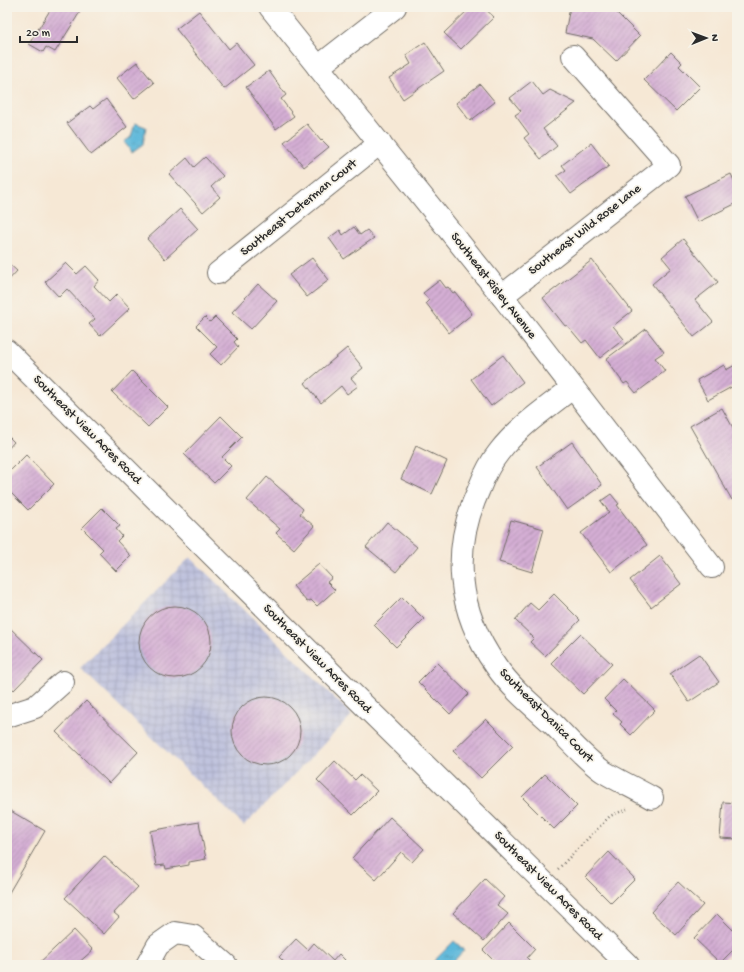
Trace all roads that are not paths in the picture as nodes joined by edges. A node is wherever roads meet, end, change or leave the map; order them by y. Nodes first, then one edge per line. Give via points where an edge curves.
1 (270, 7) edge
2 (395, 7) edge
3 (573, 56) dead end
4 (318, 67) junction
5 (380, 144) junction
6 (218, 273) dead end
7 (502, 296) junction
8 (7, 351) edge
9 (572, 388) junction
10 (712, 567) dead end
11 (63, 682) dead end
12 (7, 716) edge
13 (652, 798) road end
14 (147, 965) edge
15 (226, 965) edge
16 (628, 965) edge

1 - 4 street, Southeast Risley Avenue
2 - 4 street
3 - 7 street, Southeast Wild Rose Lane via 669,164
4 - 5 street, Southeast Risley Avenue
5 - 6 street, Southeast Determan Court
5 - 7 street, Southeast Risley Avenue
7 - 9 street, Southeast Risley Avenue
8 - 16 street, Southeast View Acres Road
9 - 10 street, Southeast Risley Avenue
9 - 13 street, Southeast Danica Court via 514,435 486,472 469,511 462,544 461,576 468,616 496,667 519,692 602,771
11 - 12 street via 35,707
14 - 15 street via 158,946 175,933 193,936

